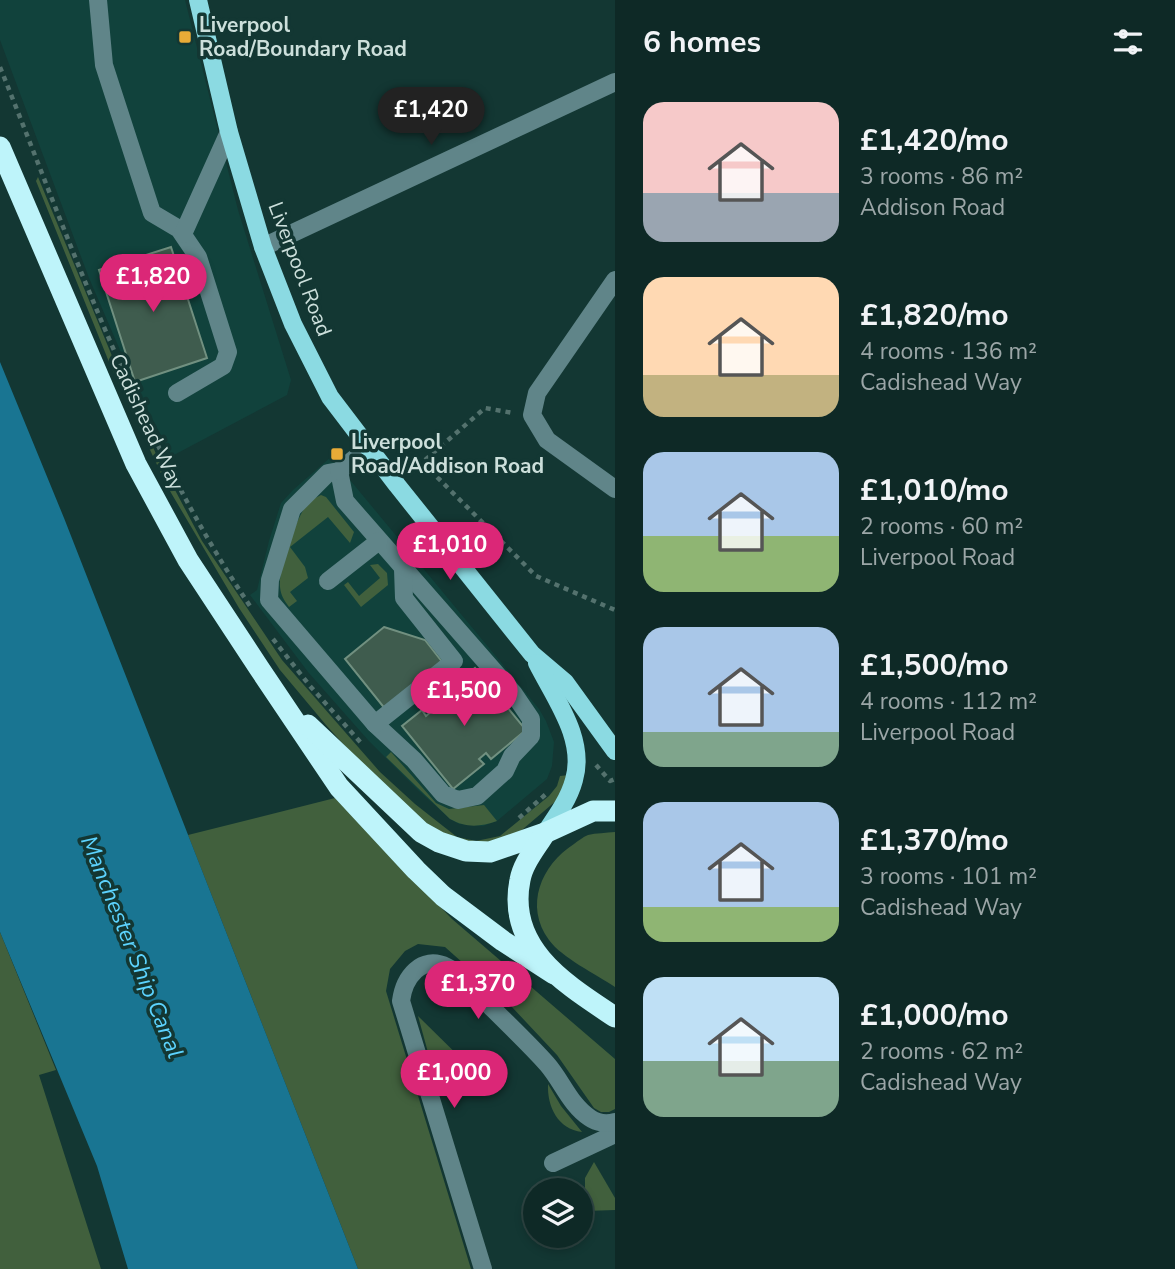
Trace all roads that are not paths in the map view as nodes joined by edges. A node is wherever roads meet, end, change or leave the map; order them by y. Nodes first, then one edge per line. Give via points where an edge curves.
1 (98, 0) edge
2 (198, 0) edge
3 (615, 82) edge
4 (229, 132) junction
5 (0, 147) edge
6 (183, 234) junction
7 (263, 247) junction
8 (615, 280) edge
9 (177, 393) dead end
10 (369, 447) junction
11 (339, 471) junction
12 (615, 489) edge
13 (379, 541) junction
14 (403, 569) junction
15 (328, 581) dead end
16 (532, 654) junction
17 (282, 701) junction
18 (375, 724) junction
19 (615, 751) edge
20 (615, 811) edge
21 (545, 833) junction
22 (554, 974) junction
23 (608, 1013) edge
24 (615, 1031) edge
25 (615, 1126) edge
26 (553, 1164) dead end
27 (483, 1269) edge

1 - 6 street via 104,65 152,213
2 - 4 main road, Liverpool Road
3 - 7 street
4 - 6 street
4 - 7 main road, Liverpool Road
5 - 17 highway, Cadishead Way via 136,464 188,560
6 - 9 street via 198,257 228,352 223,366
7 - 10 main road, Liverpool Road via 293,324 330,397
8 - 12 street via 537,393 531,415 547,440
10 - 11 street
10 - 16 main road, Liverpool Road
11 - 13 street via 345,501
11 - 18 street via 328,473 292,509 270,580 269,600
13 - 14 street
13 - 15 street
14 - 18 street via 404,598 454,661
14 - 18 street via 514,694 533,727 531,736 491,785 477,796 458,800 443,794
16 - 19 main road, Liverpool Road via 565,682
16 - 21 main road, Liverpool Road via 576,742 574,780
17 - 21 highway, Cadishead Way via 421,832 439,842 466,851 490,852
17 - 22 highway, Cadishead Way via 339,787 416,870 493,934
20 - 21 highway, Cadishead Way via 593,811
21 - 22 highway via 525,866 518,898 524,931
22 - 23 highway
23 - 24 street
25 - 26 street
25 - 27 street via 590,1118 573,1102 548,1065 464,978 435,964 410,974 401,1001

